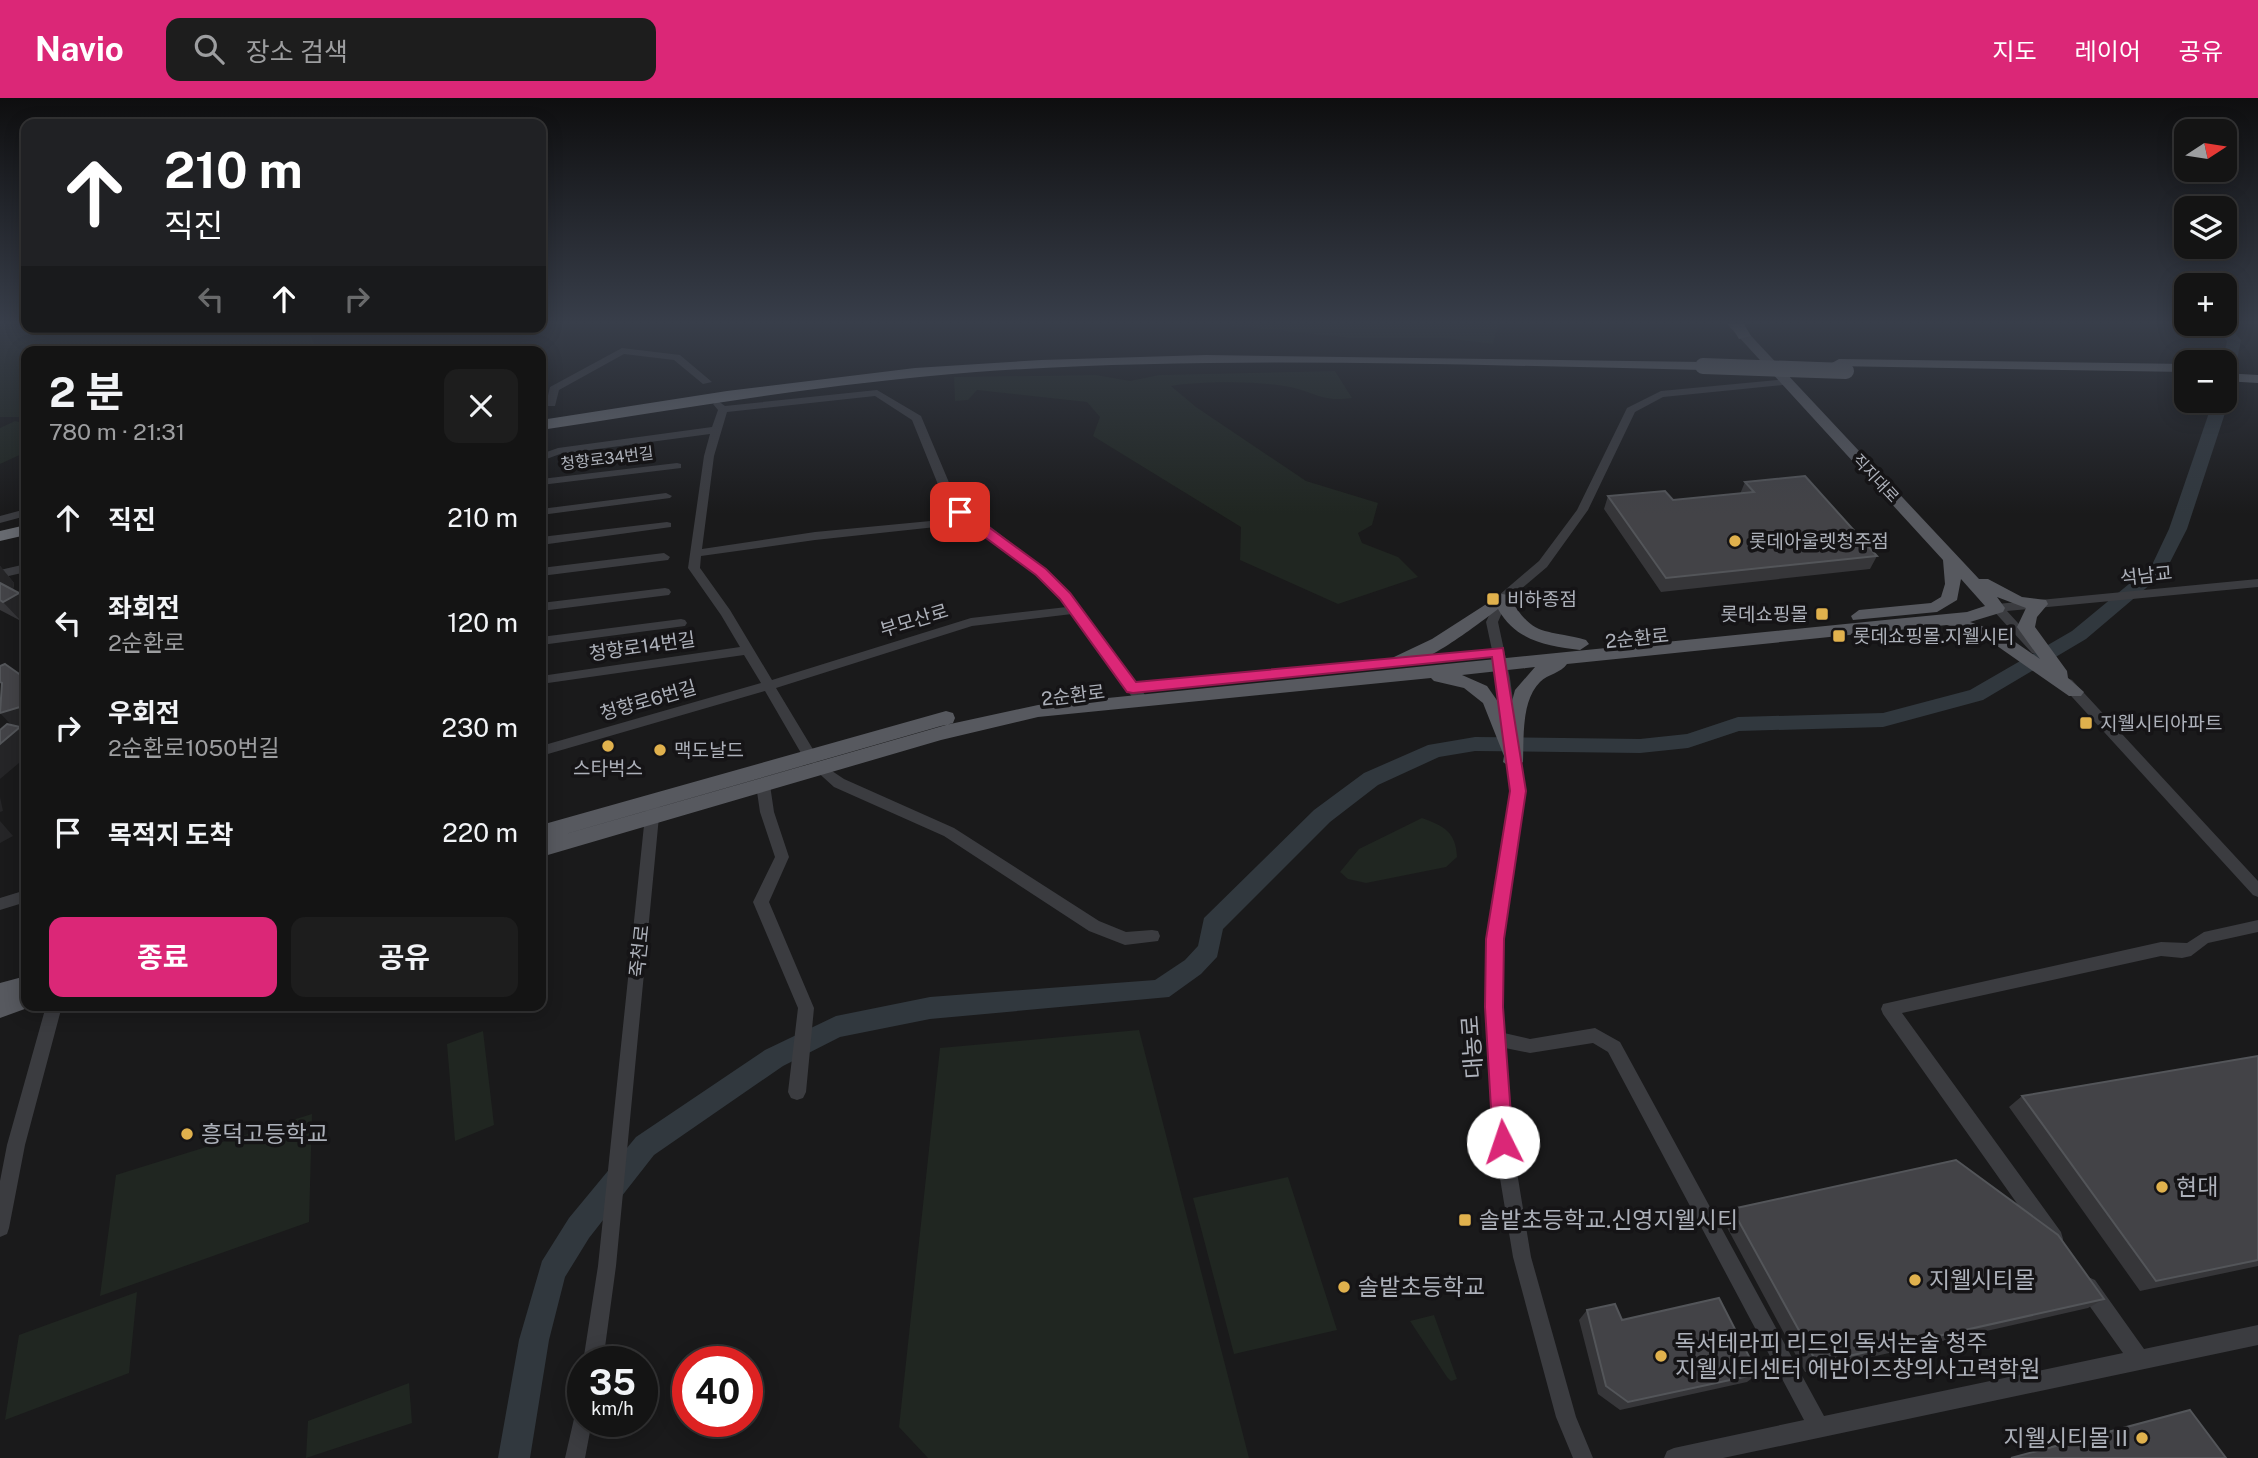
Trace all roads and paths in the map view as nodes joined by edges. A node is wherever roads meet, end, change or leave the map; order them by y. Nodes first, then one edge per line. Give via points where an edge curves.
1 (555, 387) edge
2 (730, 387) edge
3 (791, 387) edge
4 (1730, 387) edge
5 (1793, 387) edge
6 (551, 404) dead end
7 (546, 415) edge
8 (546, 424) edge
9 (717, 430) junction
10 (546, 456) edge
11 (677, 466) dead end
12 (546, 481) edge
13 (666, 496) dead end
14 (546, 511) edge
15 (21, 514) edge
16 (21, 519) edge
17 (974, 519) junction
18 (0, 522) edge
19 (667, 525) dead end
20 (21, 531) edge
21 (0, 536) edge
22 (546, 540) edge
23 (697, 553) junction
24 (664, 557) dead end
25 (1951, 558) junction
26 (21, 569) edge
27 (546, 571) edge
28 (0, 573) edge
29 (2256, 584) edge
30 (665, 592) dead end
31 (1502, 599) junction
32 (2041, 604) junction
33 (546, 606) edge
34 (1997, 608) junction
35 (1076, 610) junction
36 (1934, 614) junction
37 (1489, 616) junction
38 (681, 623) dead end
39 (2020, 638) junction
40 (546, 640) edge
41 (1580, 643) junction
42 (748, 649) junction
43 (1633, 652) junction
44 (1500, 657) junction
45 (1393, 668) junction
46 (546, 679) edge
47 (767, 686) junction
48 (2070, 686) junction
49 (1136, 693) junction
50 (1508, 708) junction
51 (546, 750) edge
52 (815, 762) junction
53 (1513, 762) joint
54 (763, 785) junction
55 (653, 808) junction
56 (546, 832) edge
57 (546, 847) edge
58 (2258, 891) edge
59 (13, 900) edge
60 (0, 911) edge
61 (2258, 926) edge
62 (1152, 936) dead end
63 (21, 987) edge
64 (0, 993) edge
65 (21, 1001) edge
66 (0, 1007) edge
67 (53, 1011) edge
68 (1496, 1038) junction
69 (797, 1093) dead end
70 (0, 1228) edge
71 (2258, 1335) edge
72 (595, 1346) edge
73 (2140, 1360) junction
74 (1819, 1427) junction
75 (579, 1437) edge
76 (575, 1458) edge
77 (1583, 1458) edge
78 (1674, 1458) edge

1 - 6 street
2 - 7 highway
3 - 8 highway
4 - 31 street via 1661,394 1632,410 1582,510 1558,547
5 - 25 main road, 직지대로
9 - 10 street
9 - 17 street via 720,406 877,393 917,418 947,492 960,512
9 - 23 street via 709,456
11 - 12 street, 청향로34번길
13 - 14 street
15 - 18 street
16 - 18 highway
17 - 23 street
17 - 35 street via 1041,572
19 - 22 street
20 - 21 highway
23 - 42 street via 694,568
24 - 27 street
25 - 32 main road via 2002,594 2019,602
25 - 34 main road, 직지대로
25 - 36 main road via 1949,600
26 - 28 street
29 - 32 street, 석남교
30 - 33 street
31 - 37 main road
31 - 41 main road via 1513,621 1534,636
32 - 34 street, 2순환로
32 - 39 main road via 2026,620
34 - 36 main road, 2순환로
34 - 39 street, 직지대로
35 - 47 street, 부모산로 via 971,622
35 - 49 street
36 - 39 main road
36 - 41 main road, 2순환로
36 - 43 main road, 2순환로
37 - 44 street
37 - 45 main road
38 - 40 street
39 - 48 main road
39 - 48 main road via 2045,671
41 - 44 main road, 2순환로
42 - 46 street, 청향로14번길
42 - 47 street
43 - 44 main road, 2순환로
43 - 50 main road via 1539,671
44 - 45 main road, 2순환로
44 - 50 street
45 - 49 main road, 2순환로
45 - 50 main road via 1462,680
47 - 51 street, 청향로6번길
47 - 52 street
48 - 58 street
49 - 52 main road, 2순환로 via 1038,710
50 - 53 main road
52 - 54 main road, 2순환로
52 - 55 main road, 2순환로
52 - 62 street via 839,783 950,832 1094,926 1125,939
53 - 68 street, 대농로 via 1518,791 1495,939
54 - 55 main road, 2순환로
54 - 69 street via 782,857 761,902 806,1008
55 - 56 main road, 2순환로
55 - 57 main road, 2순환로
55 - 72 street, 죽천로
59 - 60 street
61 - 73 street via 2204,938 2192,949 2161,949 1889,1009
63 - 64 main road
65 - 66 main road
67 - 70 street via 16,1145
68 - 74 street via 1530,1046 1595,1035 1614,1047
68 - 77 street, 대농로 via 1503,1142 1522,1256 1566,1417
71 - 73 street
73 - 74 street
74 - 78 street
75 - 76 street

